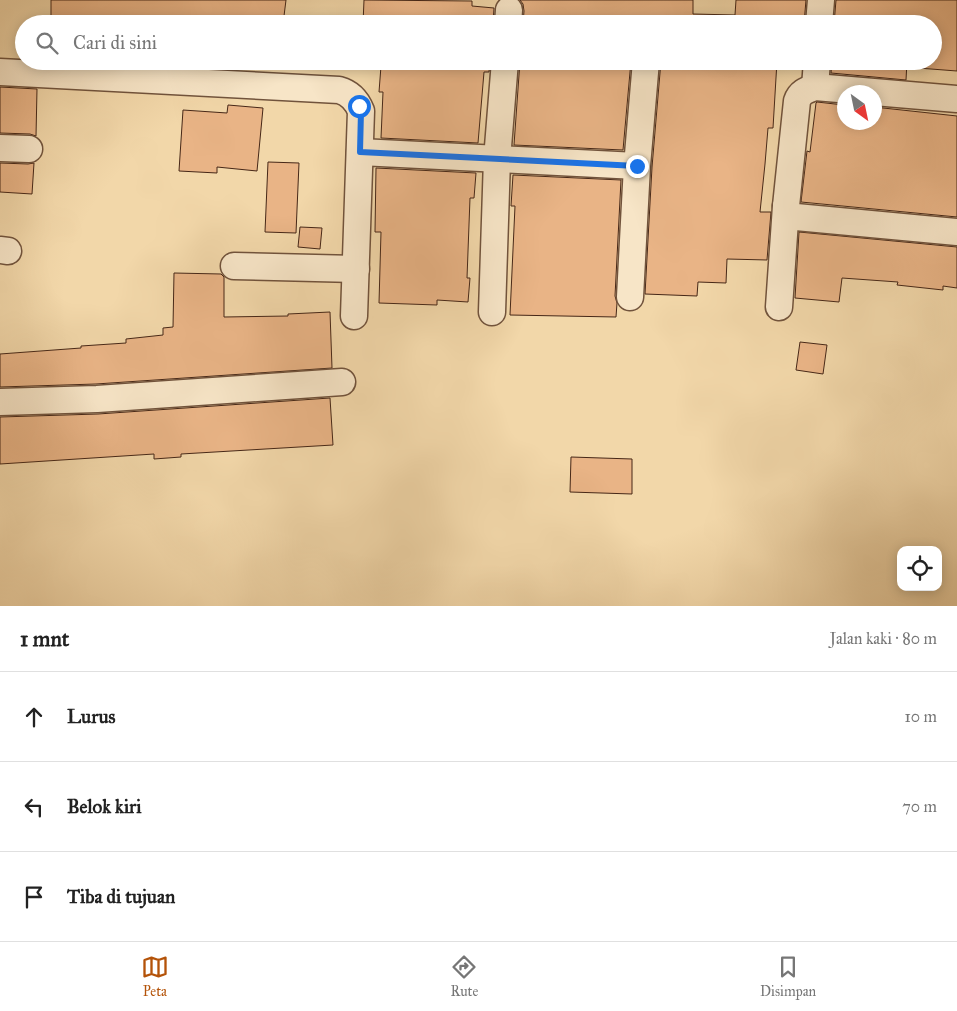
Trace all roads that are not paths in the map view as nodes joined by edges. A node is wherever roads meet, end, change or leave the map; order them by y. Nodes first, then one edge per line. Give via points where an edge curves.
1 (821, 0) edge
2 (820, 15) edge
3 (504, 70) edge
4 (645, 70) edge
5 (816, 70) edge
6 (0, 72) edge
7 (815, 87) junction
8 (957, 98) edge
9 (0, 148) edge
10 (29, 149) dead end
11 (360, 152) junction
12 (496, 159) junction
13 (637, 166) junction
14 (786, 206) junction
15 (957, 232) edge
16 (234, 266) dead end
17 (356, 269) junction
18 (630, 297) dead end
19 (779, 307) dead end
20 (492, 312) dead end
21 (354, 316) dead end
22 (342, 382) dead end
23 (0, 402) edge

1 - 2 street
3 - 12 street
4 - 13 street
5 - 7 street
6 - 11 street via 339,90 353,98 361,111
7 - 8 street
7 - 14 street via 799,95 797,101
9 - 10 street
11 - 12 street
11 - 17 street
12 - 13 street
12 - 20 street
13 - 18 street
14 - 15 street via 788,212 796,217
14 - 19 street
16 - 17 street
17 - 21 street
22 - 23 street via 96,399

